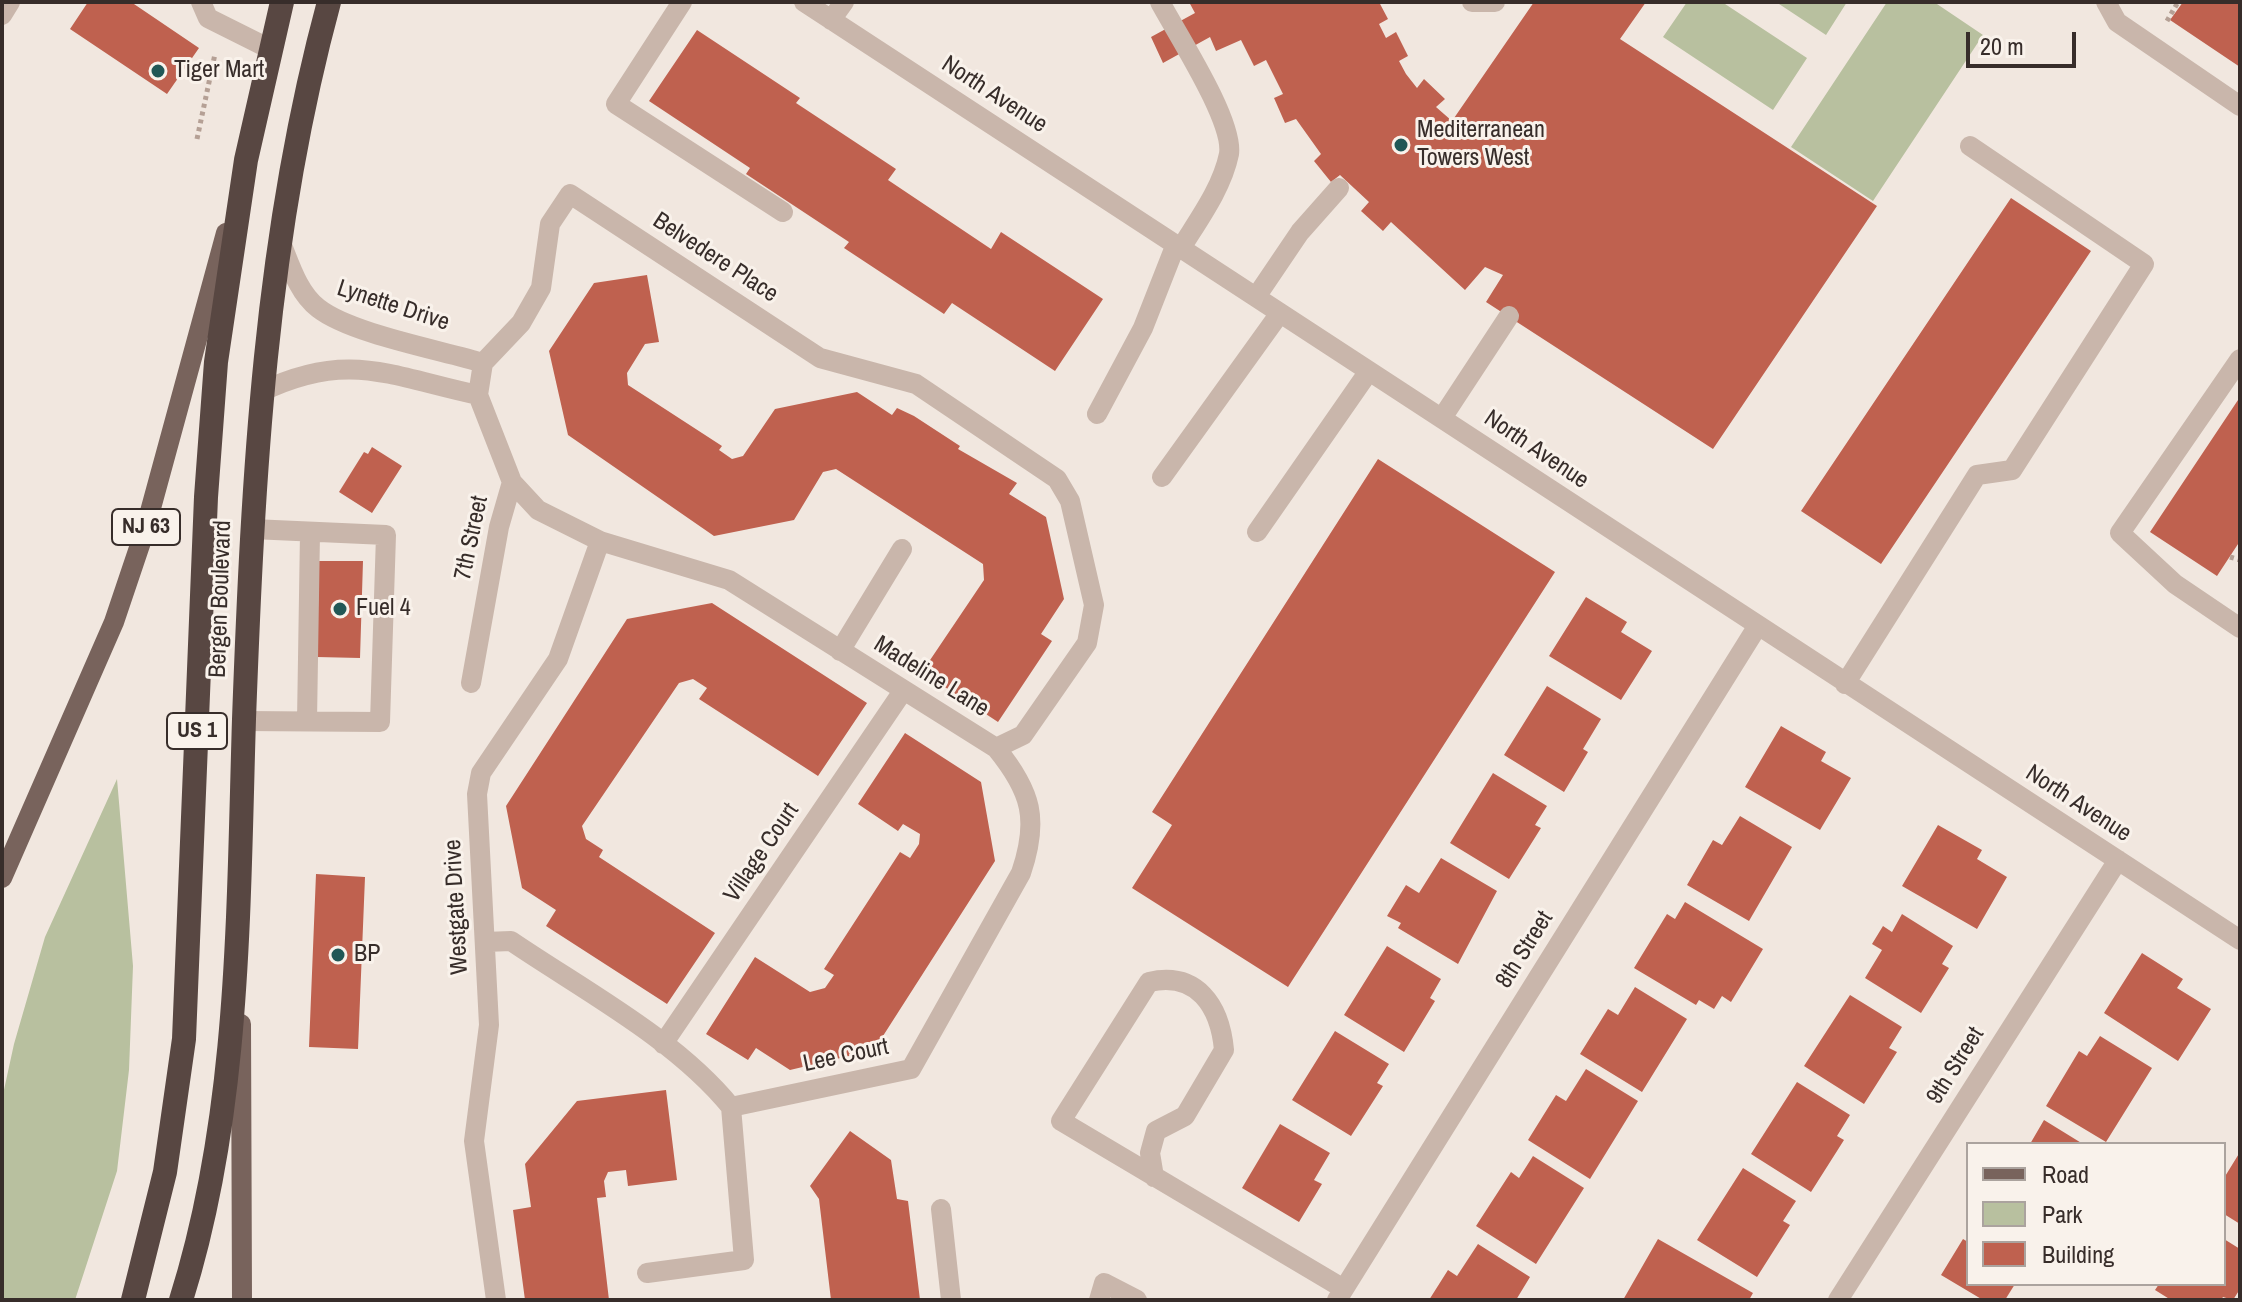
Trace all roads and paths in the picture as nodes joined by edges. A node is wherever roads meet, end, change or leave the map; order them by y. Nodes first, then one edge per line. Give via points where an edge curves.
1 (10, 2) edge
2 (201, 2) edge
3 (282, 2) edge
4 (329, 2) edge
5 (682, 2) edge
6 (804, 2) edge
7 (844, 2) edge
8 (1160, 2) edge
9 (1472, 2) edge
10 (1495, 2) edge
11 (2106, 2) edge
12 (2, 15) edge
13 (831, 20) junction
14 (222, 26) junction
15 (270, 49) junction
16 (2240, 106) edge
17 (197, 139) dead end
18 (1970, 146) dead end
19 (246, 160) junction
20 (1339, 188) dead end
21 (783, 212) dead end
22 (279, 238) junction
23 (1178, 246) junction
24 (1256, 297) junction
25 (1280, 313) junction
26 (1509, 316) dead end
27 (2240, 359) edge
28 (483, 363) junction
29 (1369, 371) junction
30 (261, 392) junction
31 (478, 395) junction
32 (1097, 414) dead end
33 (1442, 418) junction
34 (1008, 445) joint
35 (1162, 477) dead end
36 (512, 482) junction
37 (252, 529) junction
38 (1257, 532) dead end
39 (310, 533) junction
40 (600, 541) junction
41 (902, 549) dead end
42 (2230, 557) dead end
43 (2240, 560) edge
44 (1757, 627) junction
45 (2240, 628) edge
46 (840, 651) junction
47 (471, 683) dead end
48 (1845, 684) junction
49 (903, 691) junction
50 (244, 721) junction
51 (307, 721) junction
52 (996, 748) junction
53 (240, 853) junction
54 (2118, 860) junction
55 (2, 878) edge
56 (2240, 940) edge
57 (485, 942) junction
58 (663, 1044) junction
59 (731, 1107) junction
60 (1154, 1177) junction
61 (941, 1209) dead end
62 (647, 1273) dead end
63 (1340, 1294) edge
64 (133, 1300) edge
65 (181, 1300) edge
66 (242, 1300) edge
67 (496, 1300) edge
68 (951, 1300) edge
69 (1099, 1300) edge
70 (1137, 1300) edge
71 (1838, 1300) edge

1 - 12 street
2 - 14 street via 208,18
3 - 15 highway, US 1
4 - 22 highway, Bergen Boulevard / US 1
5 - 21 street via 616,104
6 - 13 street, North Avenue
7 - 13 street
8 - 23 street via 1226,123 1230,150 1224,174
9 - 10 street
11 - 16 street via 2117,22
13 - 23 street, North Avenue
14 - 15 street
14 - 17 path
15 - 19 highway, US 1
18 - 48 street via 2144,264 2012,470 1977,475
19 - 55 main road, NJ 63 via 134,564 114,622
19 - 64 highway, US 1 via 223,299 209,442 184,1039 165,1172
20 - 24 street via 1300,232
22 - 28 street, Lynette Drive via 304,294 318,309 345,323
22 - 30 highway, Bergen Boulevard / US 1
23 - 24 street, North Avenue
23 - 32 street via 1143,328
24 - 25 street, North Avenue
25 - 29 street, North Avenue
25 - 35 street
26 - 33 street
27 - 45 street via 2120,533 2175,584
28 - 31 street
28 - 34 street, Belvedere Place via 521,323 541,288 550,224 570,194 820,358 916,384
29 - 33 street, North Avenue
29 - 38 street
30 - 31 street via 294,376 350,368
30 - 37 highway, Bergen Boulevard / US 1
31 - 36 street, 7th Street
33 - 44 street, North Avenue
34 - 52 street, Madeline Lane via 1057,479 1070,501 1094,605 1087,643 1050,700 1023,735
36 - 40 street, Madeline Lane via 538,510
36 - 47 street, 7th Street
37 - 39 street
37 - 50 highway, Bergen Boulevard / US 1
39 - 51 street
39 - 51 street via 386,535 380,722
40 - 46 street, Madeline Lane via 729,580
40 - 57 street, Westgate Drive via 558,659 481,773 477,794
41 - 46 street
42 - 43 path
44 - 48 street, North Avenue
44 - 63 street, 8th Street
46 - 49 street, Madeline Lane
48 - 54 street, North Avenue
49 - 52 street, Madeline Lane
49 - 58 street, Village Court
50 - 51 street
50 - 53 highway, Bergen Boulevard / US 1
52 - 59 street, Lee Court via 1017,774 1031,805 1032,842 1021,873 911,1069
53 - 65 highway, US 1 via 226,1089 202,1225
53 - 66 main road, Bergen Boulevard
54 - 56 street, North Avenue
54 - 71 street, 9th Street
57 - 58 street via 511,941
57 - 67 street, Westgate Drive via 489,1025 474,1141
58 - 59 street via 712,1083
59 - 62 street via 744,1260
60 - 60 street via 1150,1153 1156,1131 1185,1116 1224,1050 1213,1006 1194,985 1168,977 1149,982 1061,1121
60 - 63 street
61 - 68 street
69 - 70 street via 1104,1283

